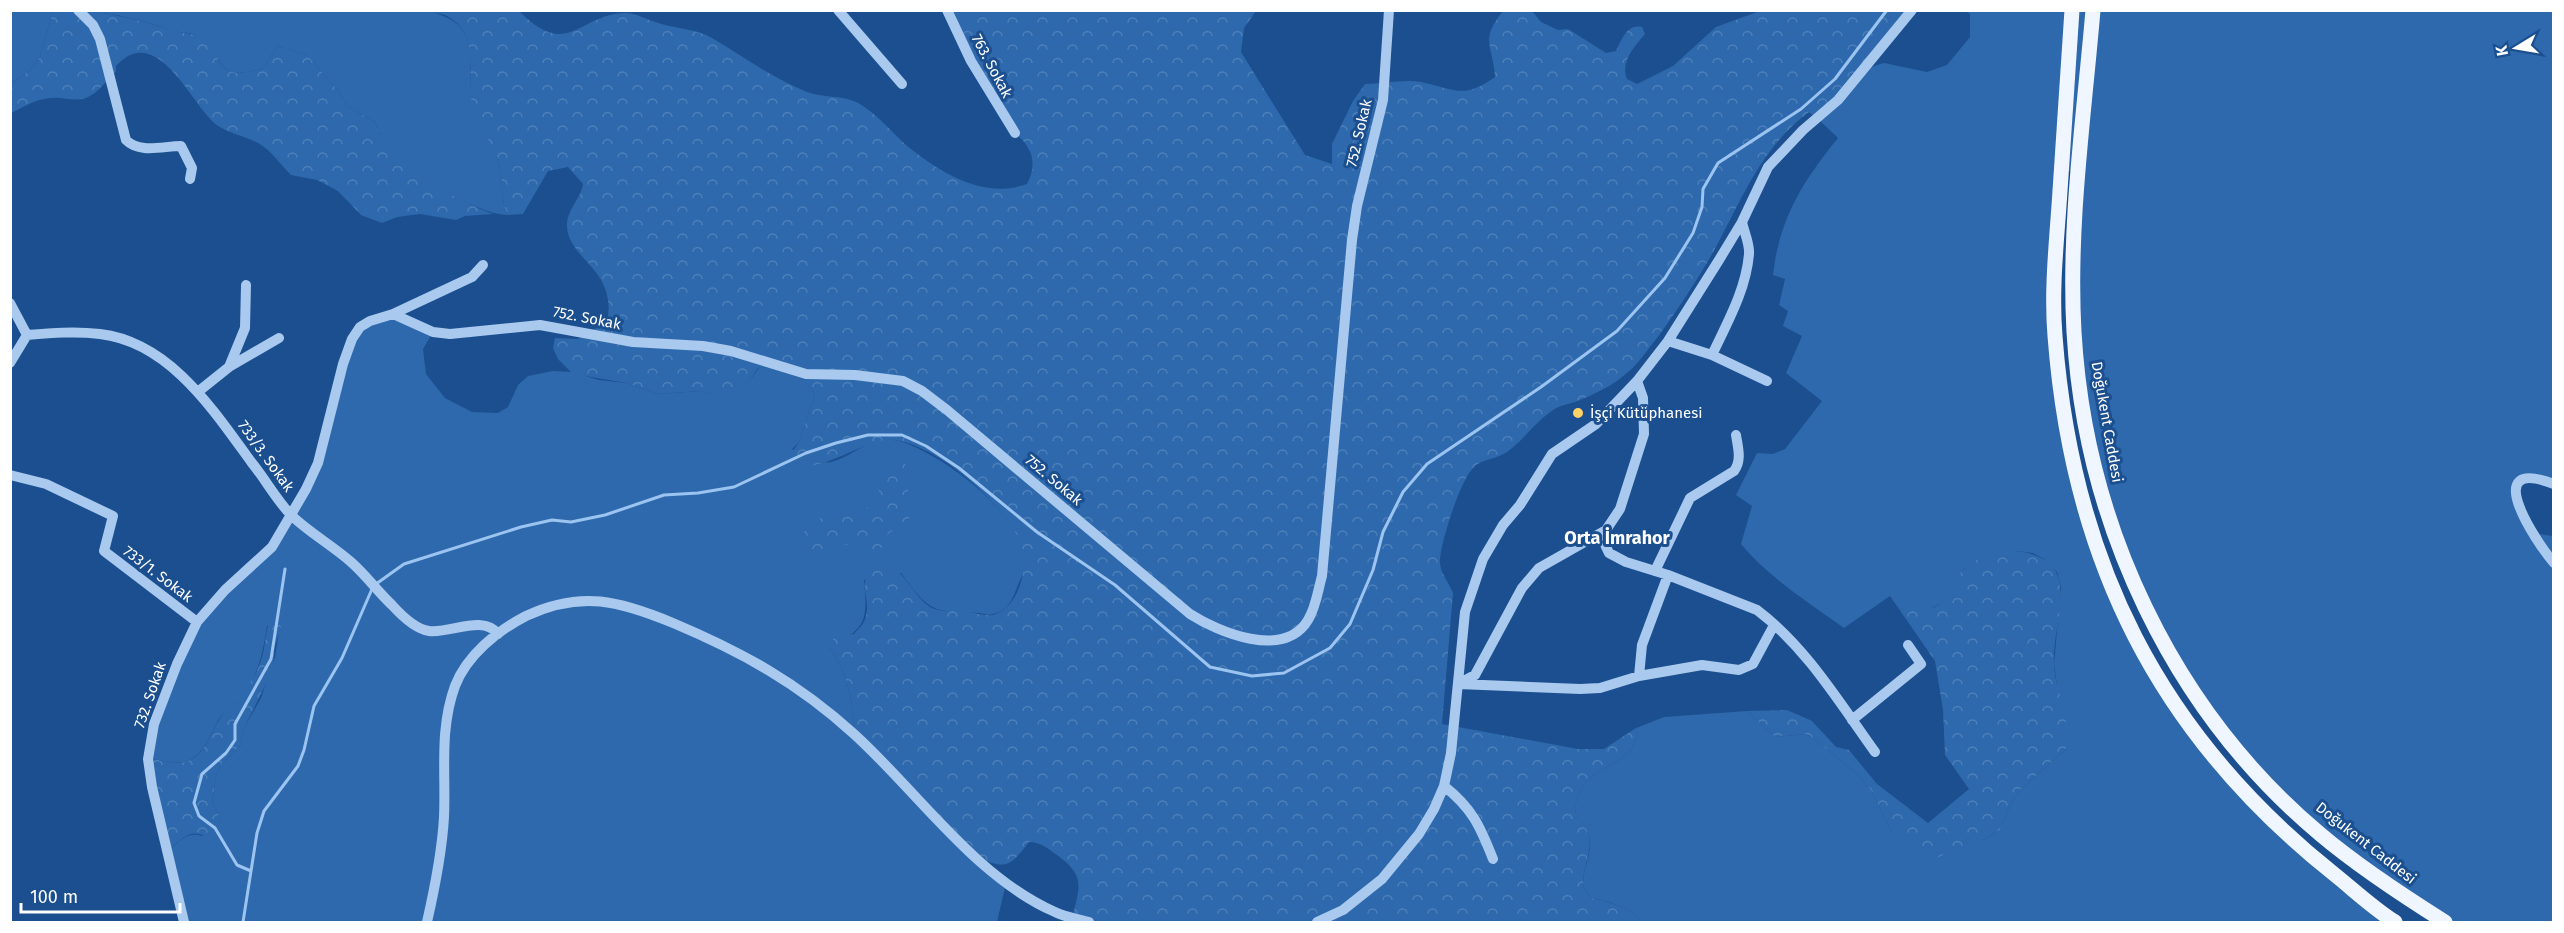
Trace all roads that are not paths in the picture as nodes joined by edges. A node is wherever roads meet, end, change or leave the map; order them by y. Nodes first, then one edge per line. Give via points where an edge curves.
1 (78, 10) edge
2 (838, 10) edge
3 (936, 10) edge
4 (1389, 10) edge
5 (1912, 10) edge
6 (2072, 10) edge
7 (2093, 10) edge
8 (948, 13) edge
9 (902, 84) dead end
10 (1015, 133) dead end
11 (190, 179) dead end
12 (1742, 222) junction
13 (483, 265) dead end
14 (246, 285) dead end
15 (10, 303) edge
16 (393, 314) junction
17 (27, 335) junction
18 (279, 338) dead end
19 (1668, 341) junction
20 (1712, 355) junction
21 (10, 363) edge
22 (229, 367) junction
23 (1637, 381) junction
24 (1767, 381) dead end
25 (199, 392) junction
26 (1736, 435) dead end
27 (10, 475) edge
28 (2553, 484) edge
29 (291, 514) junction
30 (1600, 534) junction
31 (2553, 563) edge
32 (1655, 571) junction
33 (1668, 575) junction
34 (197, 622) junction
35 (1774, 625) junction
36 (498, 634) junction
37 (1908, 645) dead end
38 (1639, 676) junction
39 (1458, 684) junction
40 (1852, 720) junction
41 (1875, 752) dead end
42 (1444, 786) junction
43 (1493, 860) dead end
44 (184, 922) edge
45 (427, 922) edge
46 (1089, 922) edge
47 (1317, 922) edge
48 (2395, 922) edge
49 (2445, 922) edge

1 - 11 street via 100,39 126,141 142,148 181,146 192,168
2 - 9 street
3 - 8 street
4 - 16 street, 752. Sokak via 1383,100 1352,240 1322,576 1307,622 1279,639 1224,633 1190,614 947,410 910,384 855,375 806,374 731,351 633,342 549,326 441,333
5 - 12 street via 1838,100 1768,167
6 - 48 main road via 2055,313 2061,398 2072,465 2090,530 2116,598 2194,735 2245,795 2308,854
7 - 49 main road, Doğukent Caddesi via 2077,189 2074,321 2092,461 2109,522 2136,591 2174,663 2214,720 2263,778 2320,834
8 - 10 street, 763. Sokak via 971,61
12 - 19 street
12 - 20 street via 1749,252 1744,279 1739,299
13 - 16 street via 472,277
14 - 22 street via 245,328
15 - 17 street
16 - 29 street via 360,327 352,339 318,463
17 - 21 street
17 - 25 street, 733/3. Sokak via 74,332 126,340 152,354
18 - 22 street
19 - 20 street
19 - 23 street
20 - 24 street
22 - 25 street
23 - 30 street via 1643,398 1644,434 1620,509
23 - 39 street via 1596,424 1552,454 1503,525 1483,559 1465,612
25 - 29 street, 733/3. Sokak
26 - 32 street via 1738,465 1690,498
27 - 34 street, 733/1. Sokak via 46,484 113,516 104,551
28 - 31 street via 2525,479 2515,493 2526,525
29 - 34 street, 732. Sokak via 272,547
29 - 36 street, 733/3. Sokak via 352,563 413,624 427,631 482,624
30 - 32 street via 1609,553
30 - 39 street via 1539,568 1522,588 1475,675
32 - 33 street
33 - 35 street via 1757,610
33 - 38 street via 1642,645
34 - 44 street, 732. Sokak via 159,706 148,759 157,814
35 - 38 street via 1747,668 1702,664
35 - 40 street via 1795,643
36 - 45 street via 464,668 448,711 443,740 441,858
36 - 46 street via 536,612 577,601 601,600 648,613 745,655 787,680 854,734 1006,884 1057,913
37 - 40 street via 1921,664
38 - 39 street via 1620,684 1580,689
39 - 42 street
40 - 41 street
42 - 43 street via 1474,815
42 - 47 street via 1419,834 1382,879 1343,910

